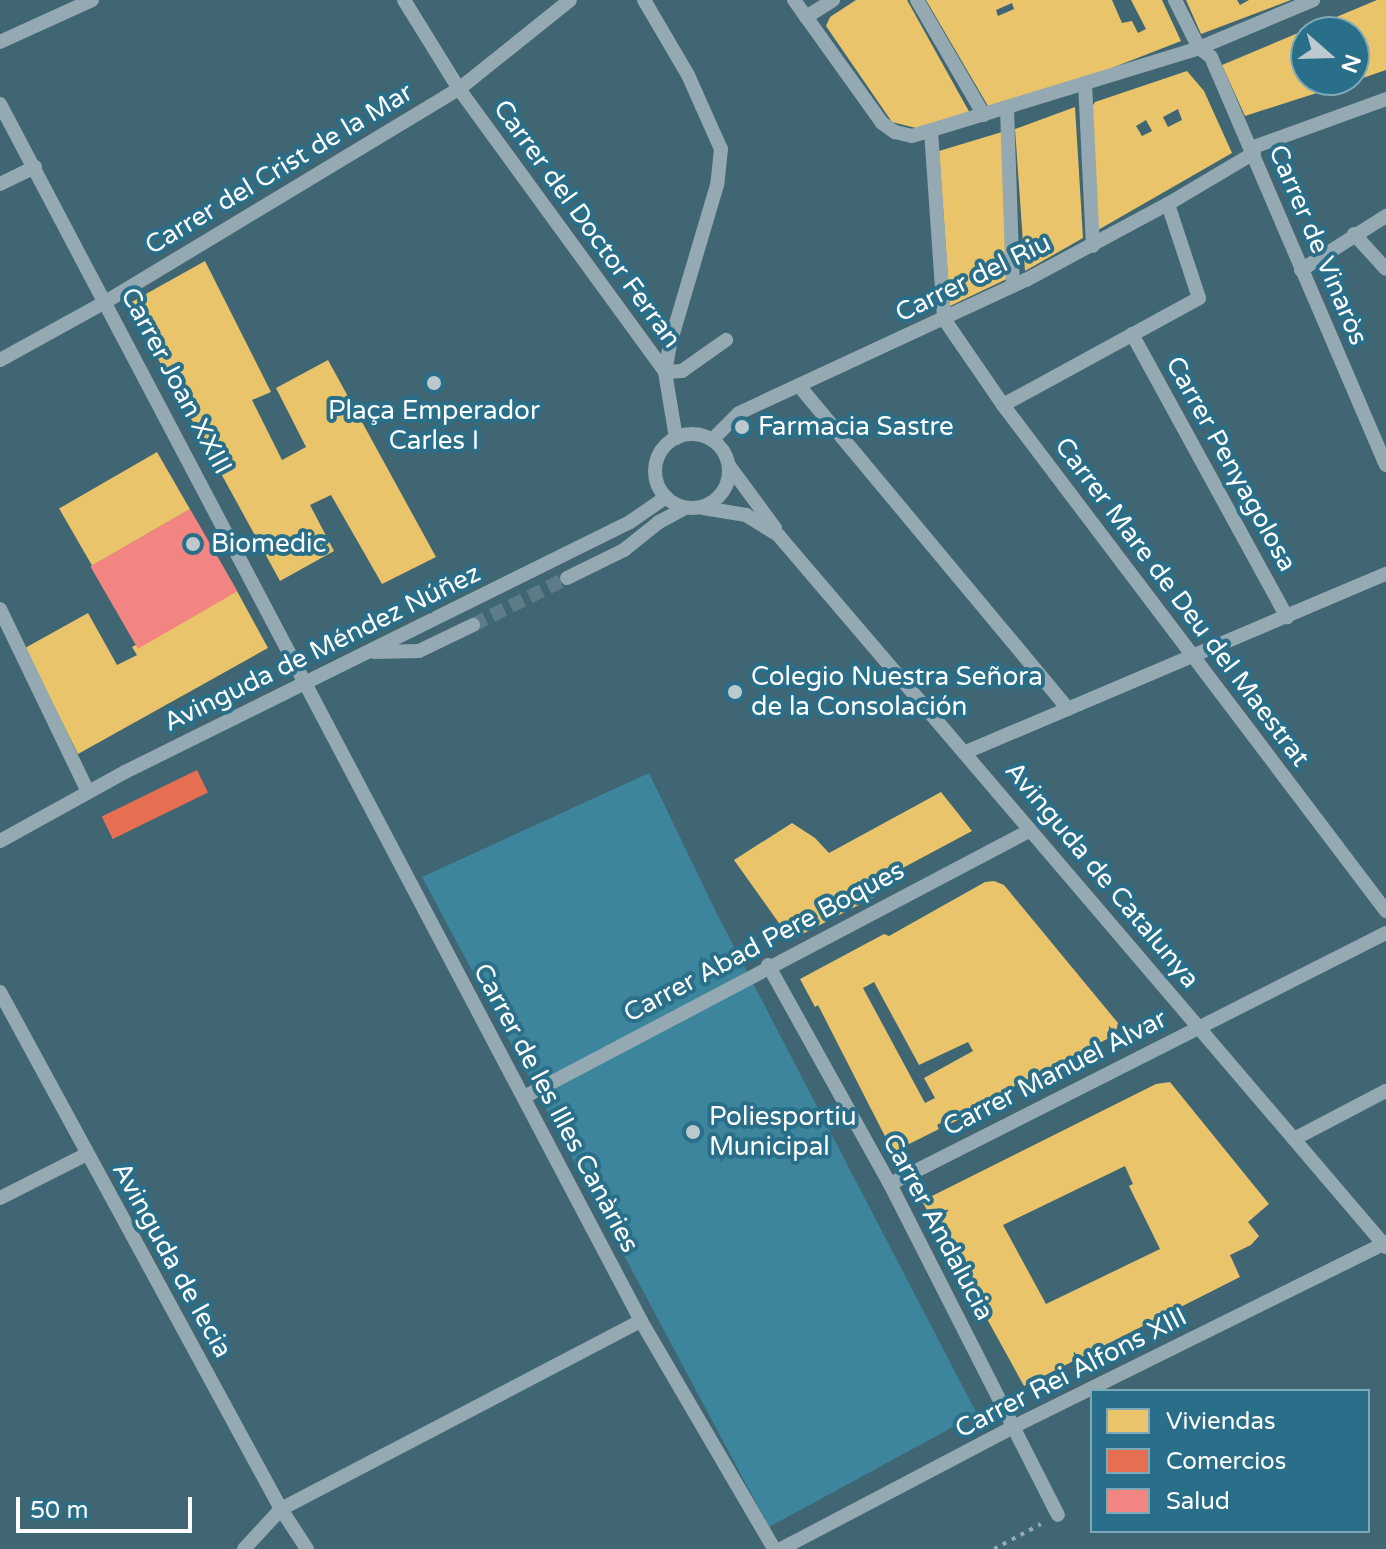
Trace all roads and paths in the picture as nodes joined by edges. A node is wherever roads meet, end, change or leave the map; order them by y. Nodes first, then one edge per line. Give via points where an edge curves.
1 (92, 0) edge
2 (404, 0) edge
3 (570, 0) edge
4 (644, 0) edge
5 (794, 0) edge
6 (833, 0) edge
7 (917, 0) edge
8 (1175, 0) edge
9 (1312, 0) edge
10 (806, 17) junction
11 (0, 42) edge
12 (1199, 48) junction
13 (1085, 83) junction
14 (459, 89) junction
15 (1386, 99) edge
16 (0, 104) edge
17 (1007, 108) junction
18 (984, 115) junction
19 (931, 131) junction
20 (1253, 150) junction
21 (35, 167) junction
22 (0, 184) edge
23 (1168, 204) junction
24 (1386, 216) edge
25 (1354, 234) junction
26 (1093, 246) junction
27 (1386, 269) edge
28 (1301, 270) junction
29 (1013, 286) junction
30 (107, 301) junction
31 (944, 319) junction
32 (1132, 334) junction
33 (726, 340) dead end
34 (0, 360) edge
35 (665, 372) junction
36 (800, 387) junction
37 (1003, 405) junction
38 (676, 438) junction
39 (712, 440) junction
40 (1386, 465) edge
41 (730, 467) junction
42 (666, 497) junction
43 (685, 508) junction
44 (703, 508) junction
45 (779, 536) junction
46 (1386, 574) edge
47 (567, 578) tunnel mouth
48 (0, 609) edge
49 (1287, 617) junction
50 (473, 625) tunnel mouth
51 (370, 652) junction
52 (1193, 657) junction
53 (307, 683) junction
54 (1068, 709) junction
55 (966, 752) junction
56 (88, 792) junction
57 (1029, 831) junction
58 (0, 841) edge
59 (1386, 911) edge
60 (1386, 933) edge
61 (768, 965) junction
62 (0, 992) edge
63 (1199, 1026) junction
64 (1386, 1091) edge
65 (524, 1097) junction
66 (1294, 1139) junction
67 (87, 1154) junction
68 (890, 1184) junction
69 (0, 1198) edge
70 (1385, 1245) edge
71 (641, 1321) junction
72 (1090, 1389) edge
73 (1091, 1389) edge
74 (1015, 1426) junction
75 (281, 1509) junction
76 (1058, 1515) joint
77 (244, 1549) edge
78 (307, 1549) edge
79 (774, 1549) edge
80 (781, 1549) edge
81 (994, 1549) edge

1 - 11 street
2 - 14 street, Carrer del Doctor Ferran
3 - 14 street, Carrer del Crist de la Mar
4 - 35 street via 688,75 721,149 717,185
5 - 10 street
6 - 10 street
7 - 18 street
8 - 12 street, Carrer de Vinaròs
9 - 12 street
10 - 19 street via 882,123 912,136
12 - 13 street
12 - 20 street, Carrer de Vinaròs via 1211,57
13 - 17 street
13 - 26 street
14 - 30 street, Carrer del Crist de la Mar
14 - 35 street, Carrer del Doctor Ferran
15 - 20 street, Carrer del Riu
16 - 21 street, Carrer Joan XXIII
17 - 18 street
17 - 29 street
18 - 19 street
19 - 31 street
20 - 23 street, Carrer del Riu
20 - 28 street, Carrer de Vinaròs
21 - 22 street
21 - 30 street, Carrer Joan XXIII
23 - 26 street, Carrer del Riu
23 - 32 street via 1199,298
24 - 25 street
25 - 27 street
25 - 28 street
26 - 29 street, Carrer del Riu
28 - 40 street, Carrer de Vinaròs
29 - 31 street, Carrer del Riu
30 - 34 street, Carrer del Crist de la Mar
30 - 53 street, Carrer Joan XXIII
31 - 36 street, Carrer del Riu
31 - 37 street, Carrer Mare de Deu del Maestrat
32 - 37 street
32 - 49 street, Carrer Penyagolosa
33 - 35 street via 682,371
35 - 38 street, Carrer del Doctor Ferran
36 - 39 street, Carrer del Riu via 739,413
36 - 54 street
37 - 52 street, Carrer Mare de Deu del Maestrat
38 - 39 street via 695,434
38 - 42 street via 655,466
39 - 41 street
41 - 44 street via 725,490
41 - 45 street, Avinguda de Catalunya
42 - 43 street
42 - 51 street, Avinguda de Méndez Núñez via 630,522
43 - 44 street
43 - 47 street via 624,550
44 - 45 street, Avinguda de Catalunya via 746,515
45 - 55 street, Avinguda de Catalunya
46 - 49 street
48 - 56 street
49 - 52 street
50 - 51 street via 419,651
51 - 53 street, Avinguda de Méndez Núñez
52 - 54 street
52 - 59 street, Carrer Mare de Deu del Maestrat
53 - 56 street, Avinguda de Méndez Núñez
53 - 65 street, Carrer de les Illes Canàries
54 - 55 street
55 - 57 street, Avinguda de Catalunya
56 - 58 street, Avinguda de Méndez Núñez
57 - 61 street, Carrer Abad Pere Boques
57 - 63 street, Avinguda de Catalunya
60 - 63 street, Carrer Manuel Alvar
61 - 65 street, Carrer Abad Pere Boques
61 - 68 street, Carrer Andalucia
62 - 67 street, Avinguda de lecia
63 - 66 street, Avinguda de Catalunya
63 - 68 street, Carrer Manuel Alvar
64 - 66 street
65 - 71 street, Carrer de les Illes Canàries
66 - 70 street, Avinguda de Catalunya
67 - 69 street
67 - 75 street, Avinguda de lecia
68 - 74 street, Carrer Andalucia
70 - 73 street, Carrer Rei Alfons XIII
71 - 75 street
71 - 79 street, Carrer de les Illes Canàries
72 - 74 street, Carrer Rei Alfons XIII
74 - 76 street, Carrer Andalucia
74 - 80 street, Carrer Rei Alfons XIII
75 - 77 street
75 - 78 street, Avinguda de lecia
76 - 81 path

